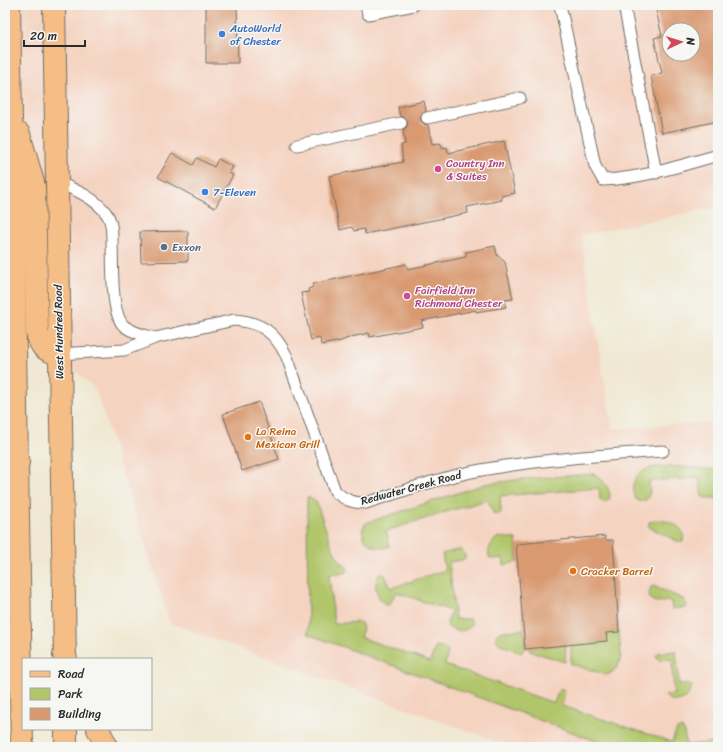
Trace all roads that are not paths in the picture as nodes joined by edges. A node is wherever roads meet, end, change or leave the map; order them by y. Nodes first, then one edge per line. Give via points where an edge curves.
1 (10, 5) edge
2 (54, 5) edge
3 (366, 5) edge
4 (414, 5) edge
5 (560, 5) edge
6 (624, 5) edge
7 (520, 98) dead end
8 (11, 106) junction
9 (427, 118) dead end
10 (401, 123) dead end
11 (297, 145) dead end
12 (718, 155) edge
13 (656, 173) junction
14 (57, 182) junction
15 (155, 338) junction
16 (59, 354) junction
17 (663, 451) dead end
18 (18, 462) junction
19 (5, 516) edge
20 (65, 658) edge
21 (66, 730) edge
22 (98, 730) edge
23 (22, 747) edge
24 (66, 747) edge
25 (107, 747) edge

1 - 8 main road
2 - 14 main road, West Hundred Road
3 - 4 lane via 368,14
5 - 13 lane via 595,166 603,180
6 - 13 lane
7 - 9 lane
8 - 16 main road via 34,186 37,333 40,345
8 - 18 main road
10 - 11 lane
12 - 13 lane
14 - 15 lane, Redwater Creek Road via 95,201 107,214 112,227 114,302 117,315 123,325 133,332
14 - 16 main road, West Hundred Road
15 - 16 lane, Redwater Creek Road via 124,350
15 - 17 lane, Redwater Creek Road via 234,320 261,326 274,335 287,357 335,491 342,498 356,503 366,503 431,482 486,469 558,459
16 - 20 main road, West Hundred Road
18 - 19 main road
18 - 23 main road
21 - 24 main road
22 - 25 main road

